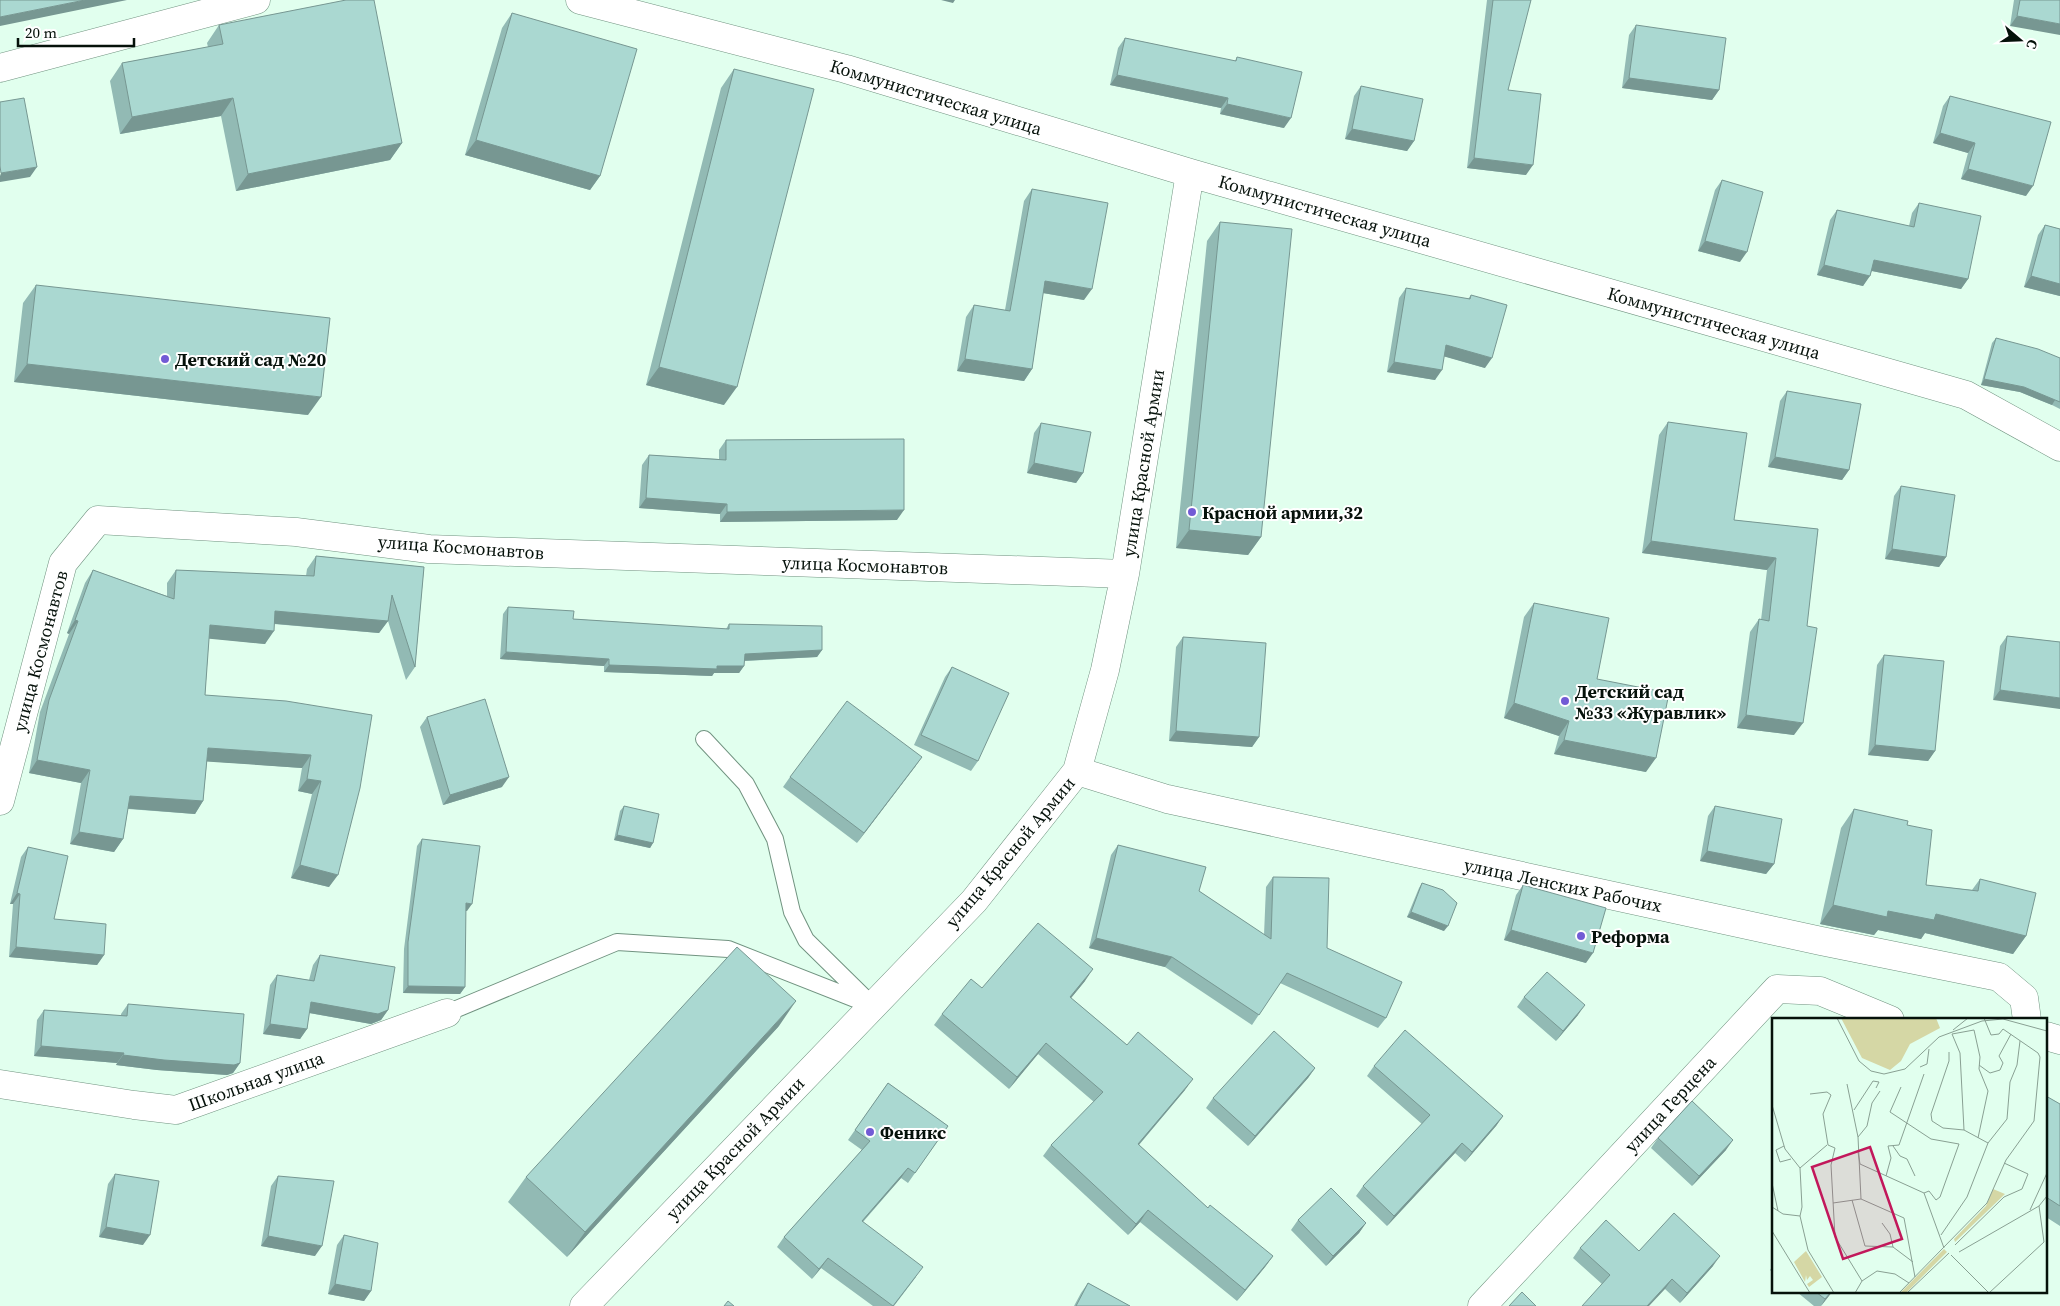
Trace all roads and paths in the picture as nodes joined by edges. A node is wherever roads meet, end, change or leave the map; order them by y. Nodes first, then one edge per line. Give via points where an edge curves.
1 (256, 0) edge
2 (580, 0) edge
3 (0, 68) edge
4 (1190, 173) junction
5 (2060, 447) edge
6 (1126, 574) junction
7 (704, 739) dead end
8 (1077, 771) junction
9 (0, 801) edge
10 (873, 1006) junction
11 (447, 1013) joint
12 (1885, 1018) edge
13 (2027, 1018) edge
14 (0, 1084) edge
15 (584, 1306) edge
16 (1482, 1306) edge

1 - 3 street
2 - 4 street, Коммунистическая улица via 846,69
4 - 5 street, Коммунистическая улица via 1966,395
4 - 6 street, улица Красной Армии
6 - 8 street, улица Красной Армии via 1105,670
6 - 9 street, улица Космонавтов via 429,549 296,532 98,520 63,564
7 - 10 lane via 746,784 776,839 792,912 806,940
8 - 10 street, улица Красной Армии via 974,901
8 - 13 street, улица Ленских Рабочих via 1166,799 2000,977 2024,998
10 - 11 lane via 728,949 617,942
10 - 15 street, улица Красной Армии
11 - 14 street, Школьная улица via 176,1110
12 - 16 street, улица Герцена via 1820,991 1777,989

